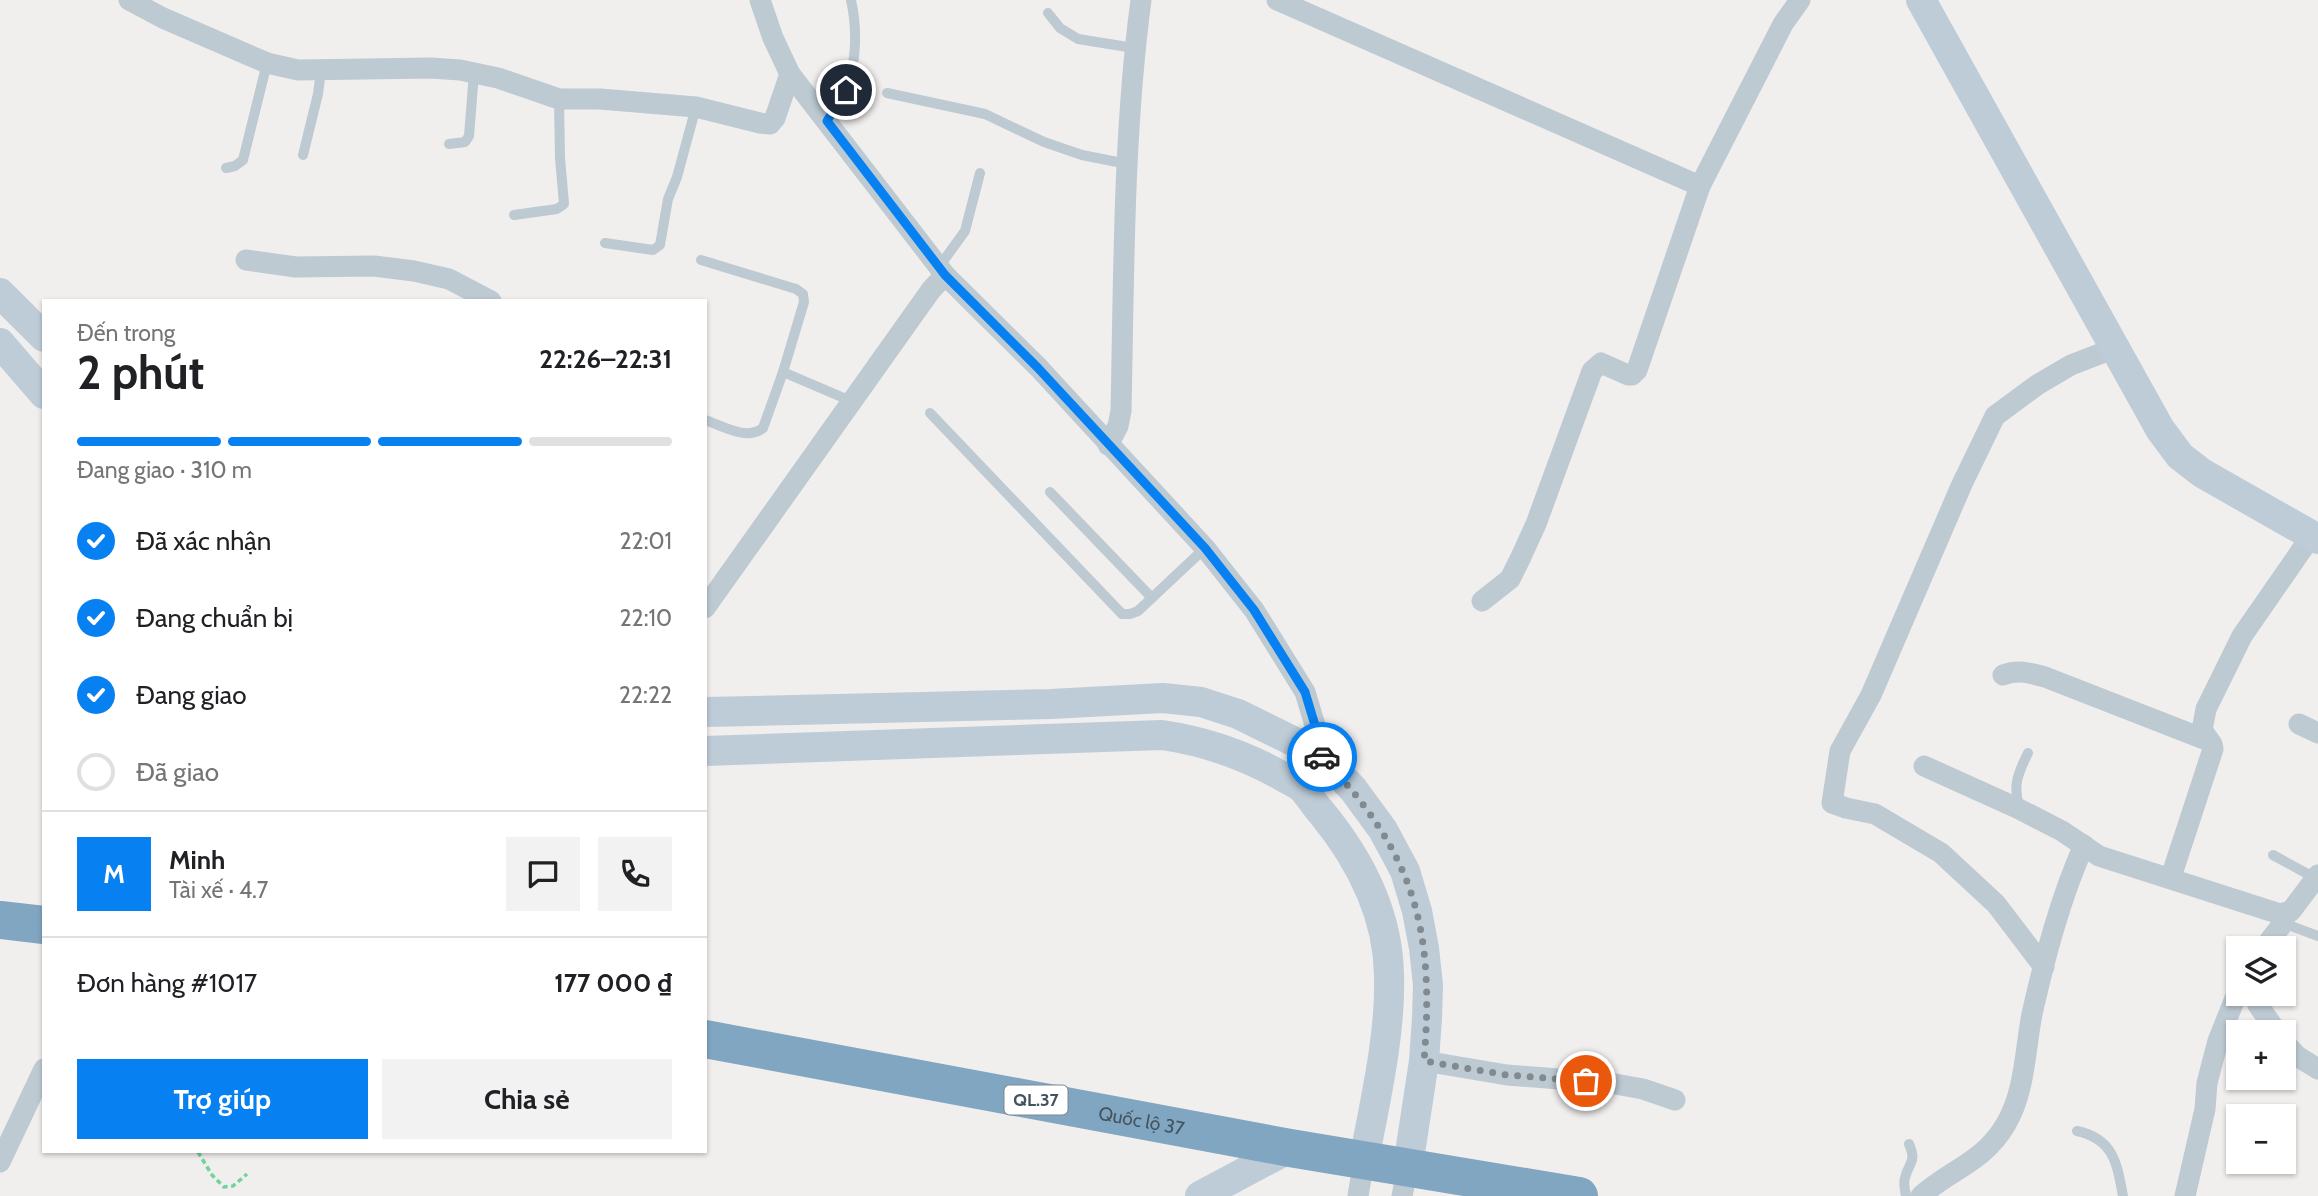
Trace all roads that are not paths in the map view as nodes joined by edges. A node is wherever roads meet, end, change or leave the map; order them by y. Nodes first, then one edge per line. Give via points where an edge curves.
1 (130, 0) edge
2 (760, 0) edge
3 (850, 0) edge
4 (1141, 0) edge
5 (1276, 0) edge
6 (1800, 0) edge
7 (1921, 0) edge
8 (1048, 13) dead end
9 (1135, 48) junction
10 (267, 63) junction
11 (321, 70) junction
12 (474, 73) junction
13 (790, 74) junction
14 (887, 93) dead end
15 (559, 99) junction
16 (696, 107) junction
17 (827, 121) junction
18 (449, 144) dead end
19 (303, 155) dead end
20 (1127, 164) junction
21 (226, 168) dead end
22 (980, 173) dead end
23 (1700, 186) junction
24 (514, 215) dead end
25 (605, 243) dead end
26 (246, 260) dead end
27 (701, 260) dead end
28 (942, 271) junction
29 (0, 293) edge
30 (487, 299) edge
31 (42, 335) edge
32 (0, 343) edge
33 (2115, 348) junction
34 (783, 373) junction
35 (42, 392) edge
36 (851, 401) junction
37 (930, 412) dead end
38 (707, 421) edge
39 (1108, 445) junction
40 (1050, 492) dead end
41 (2315, 537) edge
42 (1205, 548) junction
43 (1152, 598) junction
44 (1482, 601) dead end
45 (707, 605) edge
46 (2003, 675) dead end
47 (707, 712) edge
48 (2209, 741) junction
49 (707, 751) edge
50 (2028, 753) dead end
51 (1924, 766) dead end
52 (1309, 772) junction
53 (2021, 811) junction
54 (2084, 845) junction
55 (2273, 855) dead end
56 (2317, 876) edge
57 (2171, 877) junction
58 (2285, 918) junction
59 (0, 920) edge
60 (42, 925) edge
61 (2272, 936) edge
62 (2318, 936) edge
63 (2044, 967) junction
64 (2232, 1006) edge
65 (707, 1039) edge
66 (2296, 1055) edge
67 (1424, 1061) junction
68 (2318, 1069) edge
69 (42, 1073) edge
70 (1675, 1100) dead end
71 (2077, 1131) dead end
72 (1909, 1143) dead end
73 (1290, 1148) junction
74 (0, 1162) edge
75 (1383, 1174) edge
76 (1200, 1196) edge
77 (1578, 1196) edge
78 (1906, 1196) edge
79 (1922, 1196) edge
80 (2123, 1196) edge
81 (2185, 1196) edge

1 - 10 street
2 - 13 street
3 - 17 lane via 856,23 851,74
4 - 9 street
5 - 23 street
6 - 23 street via 1783,24
7 - 33 main road
8 - 9 lane via 1078,39
9 - 20 street
10 - 11 street
10 - 21 lane via 243,160
11 - 12 street via 431,68
11 - 19 lane
12 - 15 street
12 - 18 lane via 469,136 465,142
13 - 16 street via 770,124
13 - 17 street
14 - 20 lane via 985,114 1044,142
15 - 16 street
15 - 24 lane via 564,204
16 - 25 lane via 668,200 660,246 653,250
17 - 28 street
20 - 39 street via 1121,411
22 - 28 lane via 965,231
23 - 44 street via 1637,370 1628,375 1601,363 1592,371 1520,559 1510,579
26 - 30 street via 296,267 374,266 414,271 449,279
27 - 34 lane via 803,294
28 - 36 street
28 - 39 street
29 - 31 main road
32 - 35 main road
33 - 41 main road via 2180,456
33 - 63 street via 2048,378 1995,416 1871,695 1840,751 1832,803 1875,814 1941,853 1996,904
34 - 36 lane
34 - 38 lane via 763,428 756,434
36 - 45 street
37 - 43 lane via 1122,614 1138,611
39 - 42 street
40 - 43 lane
41 - 48 street via 2233,651 2206,709 2202,730
42 - 43 lane
42 - 52 street via 1254,610 1305,692 1317,732
46 - 48 street via 2022,671 2045,677
47 - 52 main road via 1163,698 1201,702 1291,738
48 - 57 street via 2213,749
49 - 52 main road via 1163,735 1195,740 1258,763
50 - 53 lane via 2015,784
51 - 53 street
52 - 67 main road via 1353,789 1405,872 1424,948 1428,996
52 - 75 main road via 1380,914 1387,946 1388,1004 1380,1074
53 - 54 street
54 - 57 street via 2099,856
54 - 63 street
55 - 56 lane
56 - 58 street
57 - 58 street
58 - 61 street
58 - 62 lane
59 - 60 highway
63 - 79 street via 2006,1125 1975,1160
64 - 81 street via 2207,1083
65 - 73 highway, Quốc lộ 37 / QL.37
66 - 68 street
67 - 70 street via 1507,1075 1610,1083
67 - 75 main road
69 - 74 street
71 - 80 lane via 2101,1141 2112,1153
72 - 78 lane via 1913,1163 1904,1179
73 - 75 highway, Quốc lộ 37 / QL.37
73 - 76 main road
75 - 77 highway, Quốc lộ 37 / QL.37

